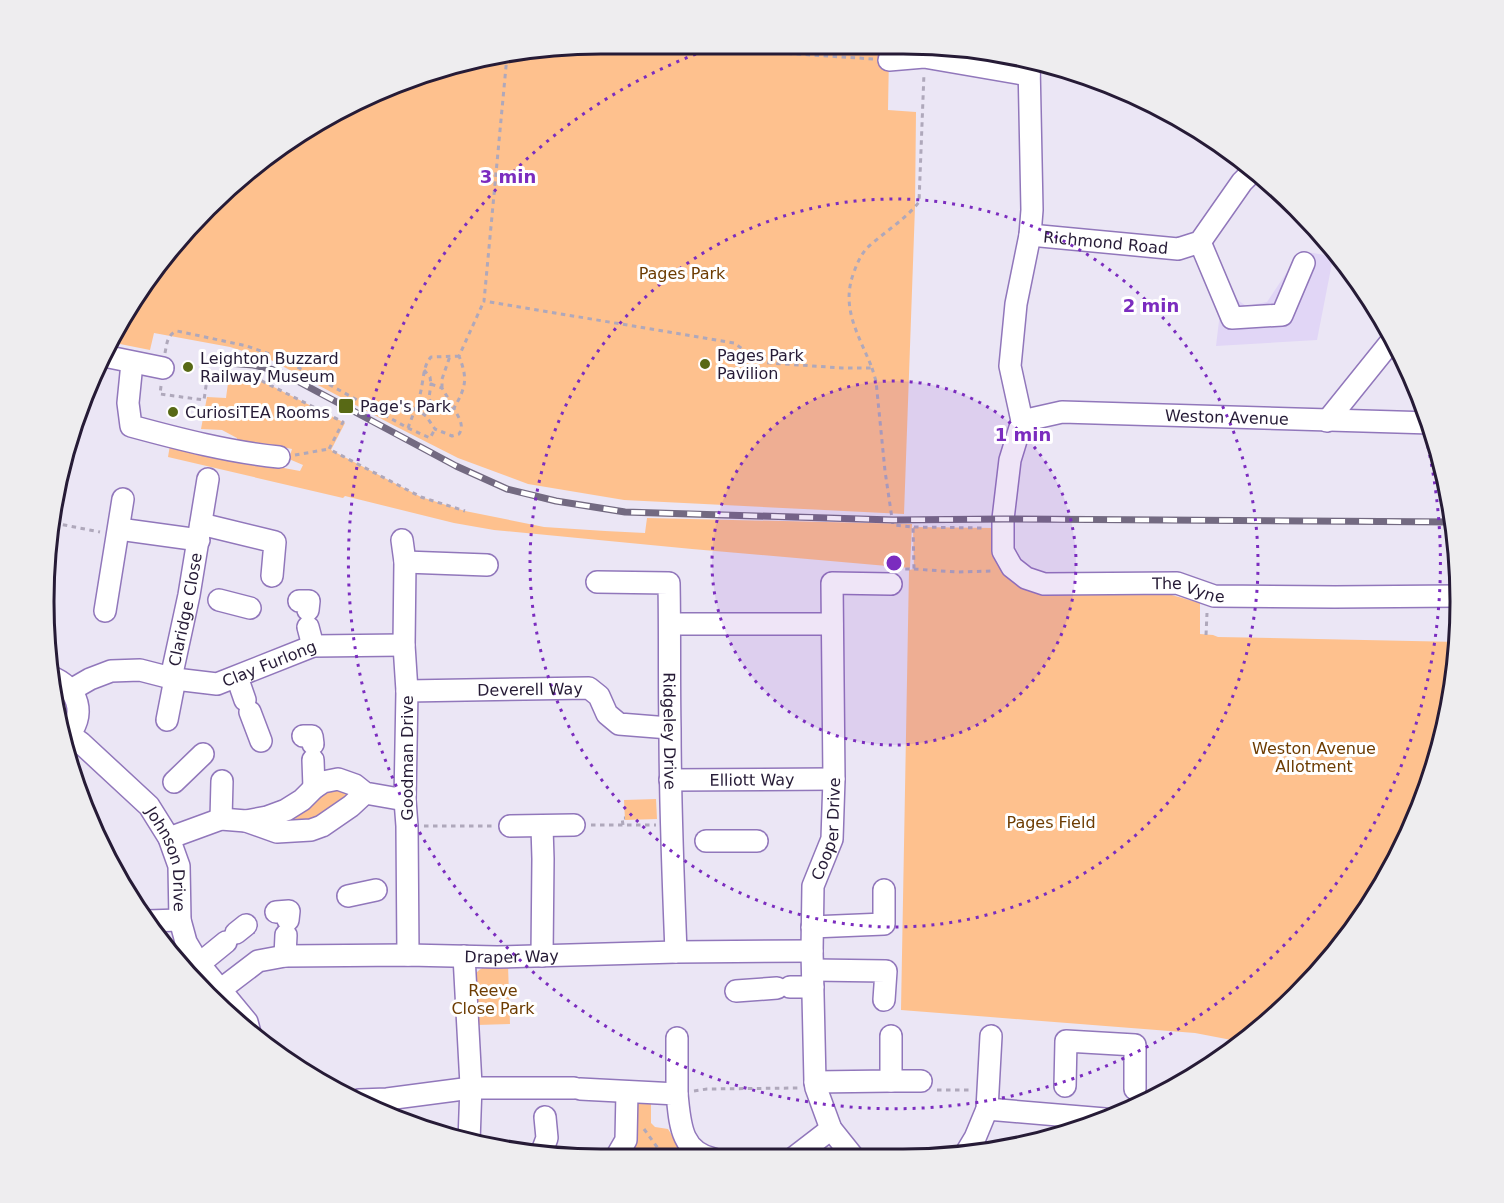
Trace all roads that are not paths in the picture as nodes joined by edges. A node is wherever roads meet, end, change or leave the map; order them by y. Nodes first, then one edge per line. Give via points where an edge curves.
1 (889, 60) road end
2 (1024, 68) edge
3 (1029, 69) edge
4 (1247, 177) edge
5 (1030, 235) junction
6 (1200, 242) junction
7 (1304, 262) dead end
8 (1387, 346) edge
9 (111, 358) edge
10 (132, 363) junction
11 (163, 368) road end
12 (1022, 421) junction
13 (1327, 421) junction
14 (1420, 423) edge
15 (279, 457) road end
16 (208, 479) dead end
17 (123, 500) dead end
18 (109, 531) junction
19 (200, 532) junction
20 (402, 540) dead end
21 (405, 562) junction
22 (487, 565) dead end
23 (1012, 567) joint
24 (272, 576) dead end
25 (895, 576) road end
26 (597, 582) dead end
27 (1450, 596) edge
28 (204, 598) junction
29 (250, 608) dead end
30 (105, 611) dead end
31 (670, 624) junction
32 (832, 624) junction
33 (404, 645) junction
34 (237, 677) junction
35 (173, 678) junction
36 (60, 682) edge
37 (71, 690) junction
38 (407, 691) junction
39 (167, 720) dead end
40 (669, 728) junction
41 (70, 731) edge
42 (72, 740) edge
43 (261, 741) dead end
44 (310, 747) dead end
45 (203, 754) dead end
46 (834, 779) junction
47 (670, 780) junction
48 (222, 781) dead end
49 (314, 788) junction
50 (162, 793) junction
51 (365, 793) junction
52 (405, 800) junction
53 (221, 819) junction
54 (246, 821) junction
55 (574, 825) road end
56 (510, 826) road end
57 (542, 826) junction
58 (685, 837) junction
59 (169, 838) junction
60 (757, 841) dead end
61 (391, 890) junction
62 (884, 890) dead end
63 (348, 896) dead end
64 (180, 920) junction
65 (157, 921) edge
66 (283, 922) dead end
67 (812, 927) junction
68 (236, 933) dead end
69 (676, 952) junction
70 (408, 955) junction
71 (285, 956) junction
72 (465, 956) junction
73 (542, 956) junction
74 (813, 969) junction
75 (207, 980) edge
76 (736, 991) dead end
77 (224, 998) edge
78 (884, 1000) dead end
79 (891, 1036) dead end
80 (991, 1036) dead end
81 (677, 1038) dead end
82 (891, 1081) junction
83 (815, 1082) junction
84 (921, 1082) dead end
85 (471, 1088) junction
86 (627, 1092) junction
87 (677, 1094) junction
88 (1134, 1098) edge
89 (374, 1099) edge
90 (1064, 1100) junction
91 (987, 1110) junction
92 (1094, 1114) edge
93 (545, 1118) dead end
94 (831, 1129) junction
95 (469, 1132) edge
96 (971, 1144) edge
97 (544, 1146) edge
98 (621, 1149) edge
99 (693, 1149) edge
100 (805, 1149) edge
101 (847, 1149) edge

1 - 2 street via 924,57
3 - 5 street, Richmond Road
4 - 6 street
5 - 6 street, Richmond Road via 1178,249
5 - 12 street, Richmond Road via 1016,303 1010,366
6 - 7 street via 1232,318 1282,315
8 - 13 street
9 - 10 street
10 - 11 street
10 - 15 street via 128,403 131,426
12 - 13 street, Weston Avenue via 1062,412
12 - 23 street, Richmond Road via 1010,460 1003,519 1003,551
13 - 14 street, Weston Avenue
16 - 19 street, Claridge Close
17 - 18 street
18 - 19 street, Claridge Close
18 - 30 street via 112,576
19 - 24 street, Claridge Close via 275,542
19 - 28 street, Claridge Close
20 - 21 street, Goodman Drive
21 - 22 street
21 - 33 street, Goodman Drive
23 - 27 street, The Vyne via 1026,578 1044,584 1177,583 1214,596
25 - 32 street, Cooper Drive via 832,583
26 - 31 street, Ridgeley Drive via 669,583
28 - 29 street
28 - 35 street, Claridge Close
31 - 32 street
31 - 40 street, Ridgeley Drive
32 - 46 street, Cooper Drive
33 - 34 street, Clay Furlong via 307,621
33 - 38 street, Goodman Drive
34 - 35 street, Clay Furlong via 217,684
34 - 43 street
35 - 37 street, Clay Furlong via 140,670 111,671
35 - 39 street, Claridge Close
36 - 37 street
37 - 41 street via 78,712
38 - 40 street, Deverell Way via 589,688 619,724
38 - 52 street, Goodman Drive
40 - 47 street, Ridgeley Drive
42 - 50 street, Johnson Drive
44 - 49 street
45 - 50 street
46 - 47 street, Elliott Way
46 - 67 street, Cooper Drive via 832,839 813,886
47 - 58 street, Ridgeley Drive
48 - 53 street
49 - 51 street via 338,779
49 - 54 street via 286,810
50 - 59 street, Johnson Drive
51 - 52 street
51 - 54 street via 311,831 277,832
52 - 61 street, Goodman Drive via 407,826
53 - 54 street
53 - 59 street
55 - 57 street
56 - 57 street
57 - 73 street
58 - 60 street
58 - 69 street, Ridgeley Drive
59 - 64 street, Johnson Drive via 179,866
61 - 63 street
61 - 70 street, Goodman Drive
62 - 67 street via 884,924
64 - 65 street
64 - 75 street, Johnson Drive via 186,942
66 - 71 street
67 - 74 street, Cooper Drive
68 - 75 street
69 - 73 street, Draper Way
69 - 74 street, Draper Way
70 - 71 street, Draper Way
70 - 72 street, Draper Way
71 - 75 street, Draper Way via 258,961
72 - 73 street, Draper Way
72 - 85 street
74 - 76 street via 783,988
74 - 78 street via 886,971
74 - 83 street, Cooper Drive
75 - 77 street, Johnson Drive
79 - 82 street
80 - 91 street
81 - 87 street
82 - 83 street
82 - 84 street
83 - 94 street, Cooper Drive
85 - 86 street
85 - 89 street
85 - 95 street
86 - 87 street
86 - 98 street via 626,1140
87 - 99 street via 680,1125
88 - 90 street via 1135,1045 1066,1041
90 - 91 street
90 - 92 street
91 - 96 street
93 - 97 street
94 - 100 street
94 - 101 street, Cooper Drive

